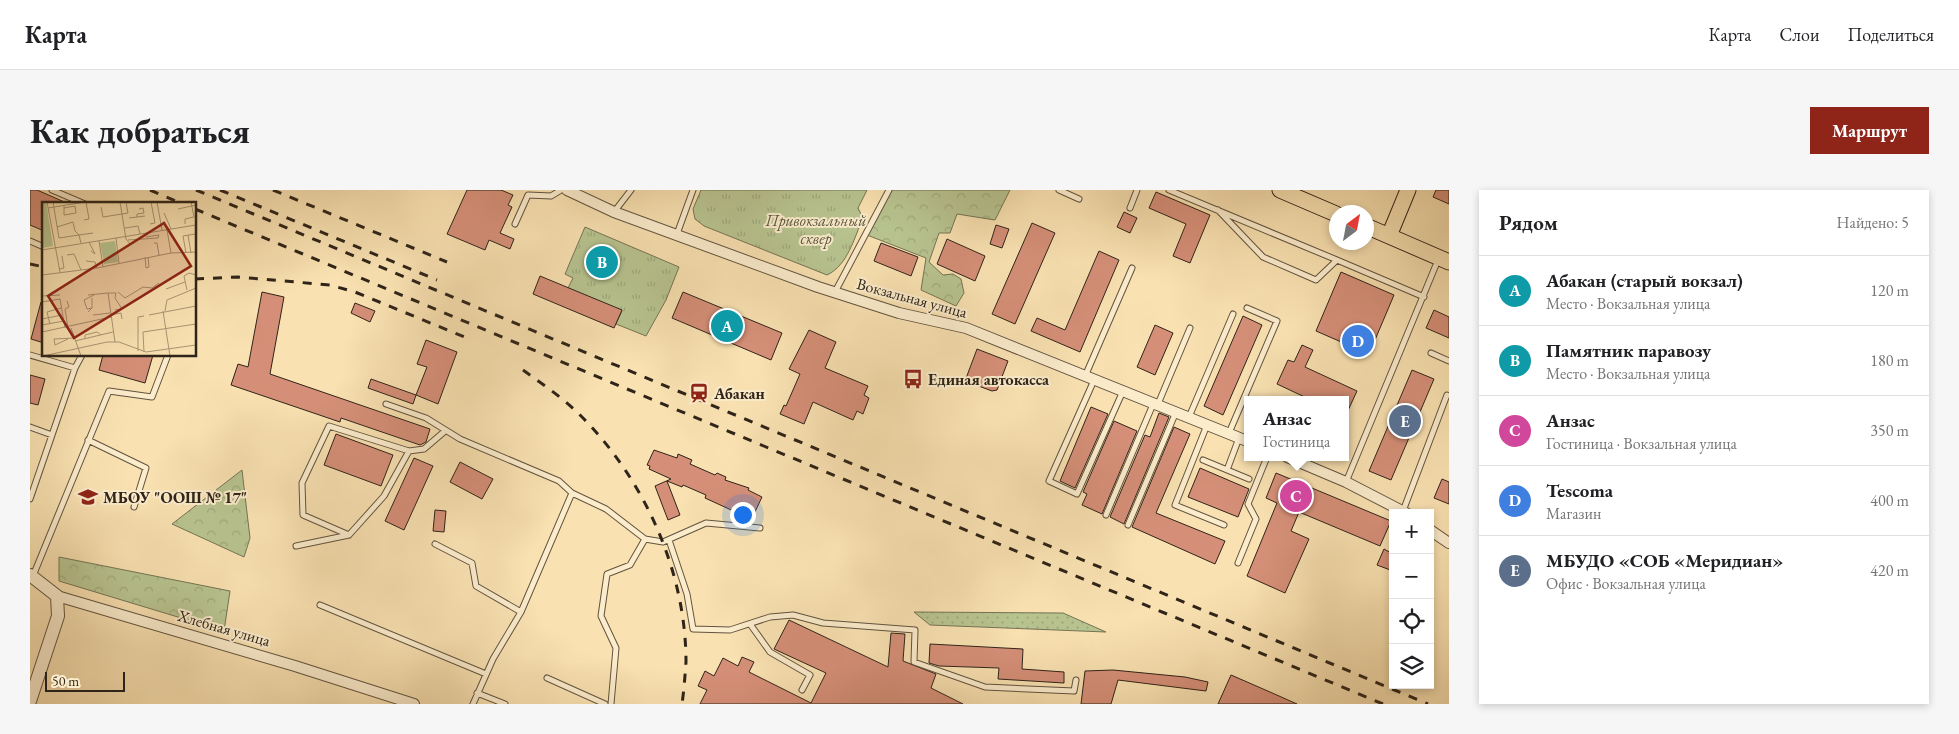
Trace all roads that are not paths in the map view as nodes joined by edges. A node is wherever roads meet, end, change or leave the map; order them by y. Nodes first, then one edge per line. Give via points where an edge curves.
1 (52, 190) edge
2 (561, 190) edge
3 (567, 190) edge
4 (631, 190) edge
5 (693, 190) edge
6 (889, 190) edge
7 (1059, 190) edge
8 (1137, 190) edge
9 (1168, 190) edge
10 (1280, 190) edge
11 (1408, 190) edge
12 (1079, 199) dead end
13 (80, 202) edge
14 (1130, 208) dead end
15 (1218, 210) junction
16 (1329, 211) edge
17 (614, 212) junction
18 (515, 224) dead end
19 (1374, 229) edge
20 (677, 234) junction
21 (1389, 236) junction
22 (30, 241) edge
23 (42, 246) edge
24 (1444, 259) edge
25 (1337, 260) junction
26 (1132, 268) dead end
27 (835, 292) junction
28 (1424, 297) junction
29 (1247, 308) dead end
30 (1234, 314) dead end
31 (1190, 328) dead end
32 (1432, 353) dead end
33 (30, 355) edge
34 (81, 356) edge
35 (168, 356) edge
36 (1449, 361) edge
37 (75, 368) junction
38 (1091, 376) junction
39 (1124, 390) junction
40 (1245, 396) edge
41 (1244, 399) edge
42 (1449, 399) edge
43 (1156, 403) junction
44 (386, 404) dead end
45 (1176, 411) junction
46 (1189, 417) junction
47 (1208, 424) junction
48 (30, 427) edge
49 (445, 432) junction
50 (1229, 434) junction
51 (52, 435) junction
52 (88, 440) junction
53 (1243, 440) edge
54 (409, 451) junction
55 (1203, 460) dead end
56 (1265, 461) edge
57 (1296, 461) edge
58 (1227, 470) junction
59 (1249, 478) dead end
60 (1346, 482) junction
61 (572, 493) junction
62 (30, 497) edge
63 (134, 508) dead end
64 (1398, 509) edge
65 (1405, 509) edge
66 (1106, 515) dead end
67 (1128, 524) dead end
68 (1224, 525) dead end
69 (760, 528) dead end
70 (1434, 533) edge
71 (350, 535) junction
72 (645, 539) junction
73 (669, 540) junction
74 (1449, 543) edge
75 (435, 544) dead end
76 (296, 546) dead end
77 (1238, 564) dead end
78 (31, 575) edge
79 (57, 596) junction
80 (320, 605) dead end
81 (521, 612) junction
82 (750, 624) junction
83 (486, 674) junction
84 (547, 678) dead end
85 (1076, 680) dead end
86 (802, 690) dead end
87 (477, 694) junction
88 (30, 700) edge
89 (414, 704) edge
90 (473, 704) edge
91 (505, 704) edge
92 (605, 704) edge
93 (611, 704) edge

1 - 13 lane
2 - 18 lane via 551,196 528,195
3 - 17 street, Вокзальная улица
4 - 17 lane
5 - 20 lane
6 - 27 lane
7 - 12 lane
8 - 14 lane
9 - 15 lane
10 - 16 main road
11 - 21 main road
15 - 25 lane
15 - 25 lane via 1262,257 1316,280
17 - 20 street, Вокзальная улица
19 - 21 main road
20 - 27 street, Вокзальная улица
21 - 24 main road
22 - 23 lane
24 - 28 lane
25 - 28 lane
26 - 38 lane
27 - 38 street, Вокзальная улица via 899,314 966,328
28 - 60 lane
29 - 40 lane via 1277,321
30 - 46 lane
31 - 43 lane
32 - 36 lane
33 - 37 lane
34 - 37 lane
35 - 52 lane via 152,397 109,391
37 - 51 lane
38 - 39 street, Вокзальная улица
38 - 39 lane via 1049,482 1077,494
39 - 43 street, Вокзальная улица
41 - 50 lane
42 - 65 lane via 1447,395
43 - 45 street, Вокзальная улица
43 - 66 lane
44 - 49 lane via 426,418
45 - 46 street, Вокзальная улица
45 - 67 lane
46 - 47 street, Вокзальная улица
47 - 50 street, Вокзальная улица
47 - 68 lane via 1175,505
48 - 51 lane
49 - 54 lane via 424,450
49 - 61 lane via 559,481
50 - 53 street, Вокзальная улица
51 - 62 lane
52 - 63 lane via 146,468
52 - 78 lane
53 - 58 lane
54 - 71 lane via 384,496
54 - 71 lane via 329,426 302,484 303,515
55 - 58 lane
56 - 77 lane via 1248,504 1256,519
57 - 60 street
58 - 59 lane
60 - 64 street
61 - 72 lane via 606,509
61 - 81 lane
69 - 73 lane via 706,523
70 - 74 street
71 - 76 lane
72 - 73 lane
72 - 93 lane via 630,565 607,574 601,616 616,648
73 - 82 lane via 687,594 693,629 730,630
75 - 81 lane via 472,562 476,586
78 - 79 street, Хлебная улица
79 - 88 street via 58,616
79 - 89 street, Хлебная улица
80 - 83 lane
81 - 83 lane
82 - 85 lane via 770,617 792,615 823,622 915,630 914,662 985,687 1074,691
82 - 86 lane via 770,652 810,674
83 - 87 lane
84 - 92 lane
87 - 90 lane
87 - 91 lane

